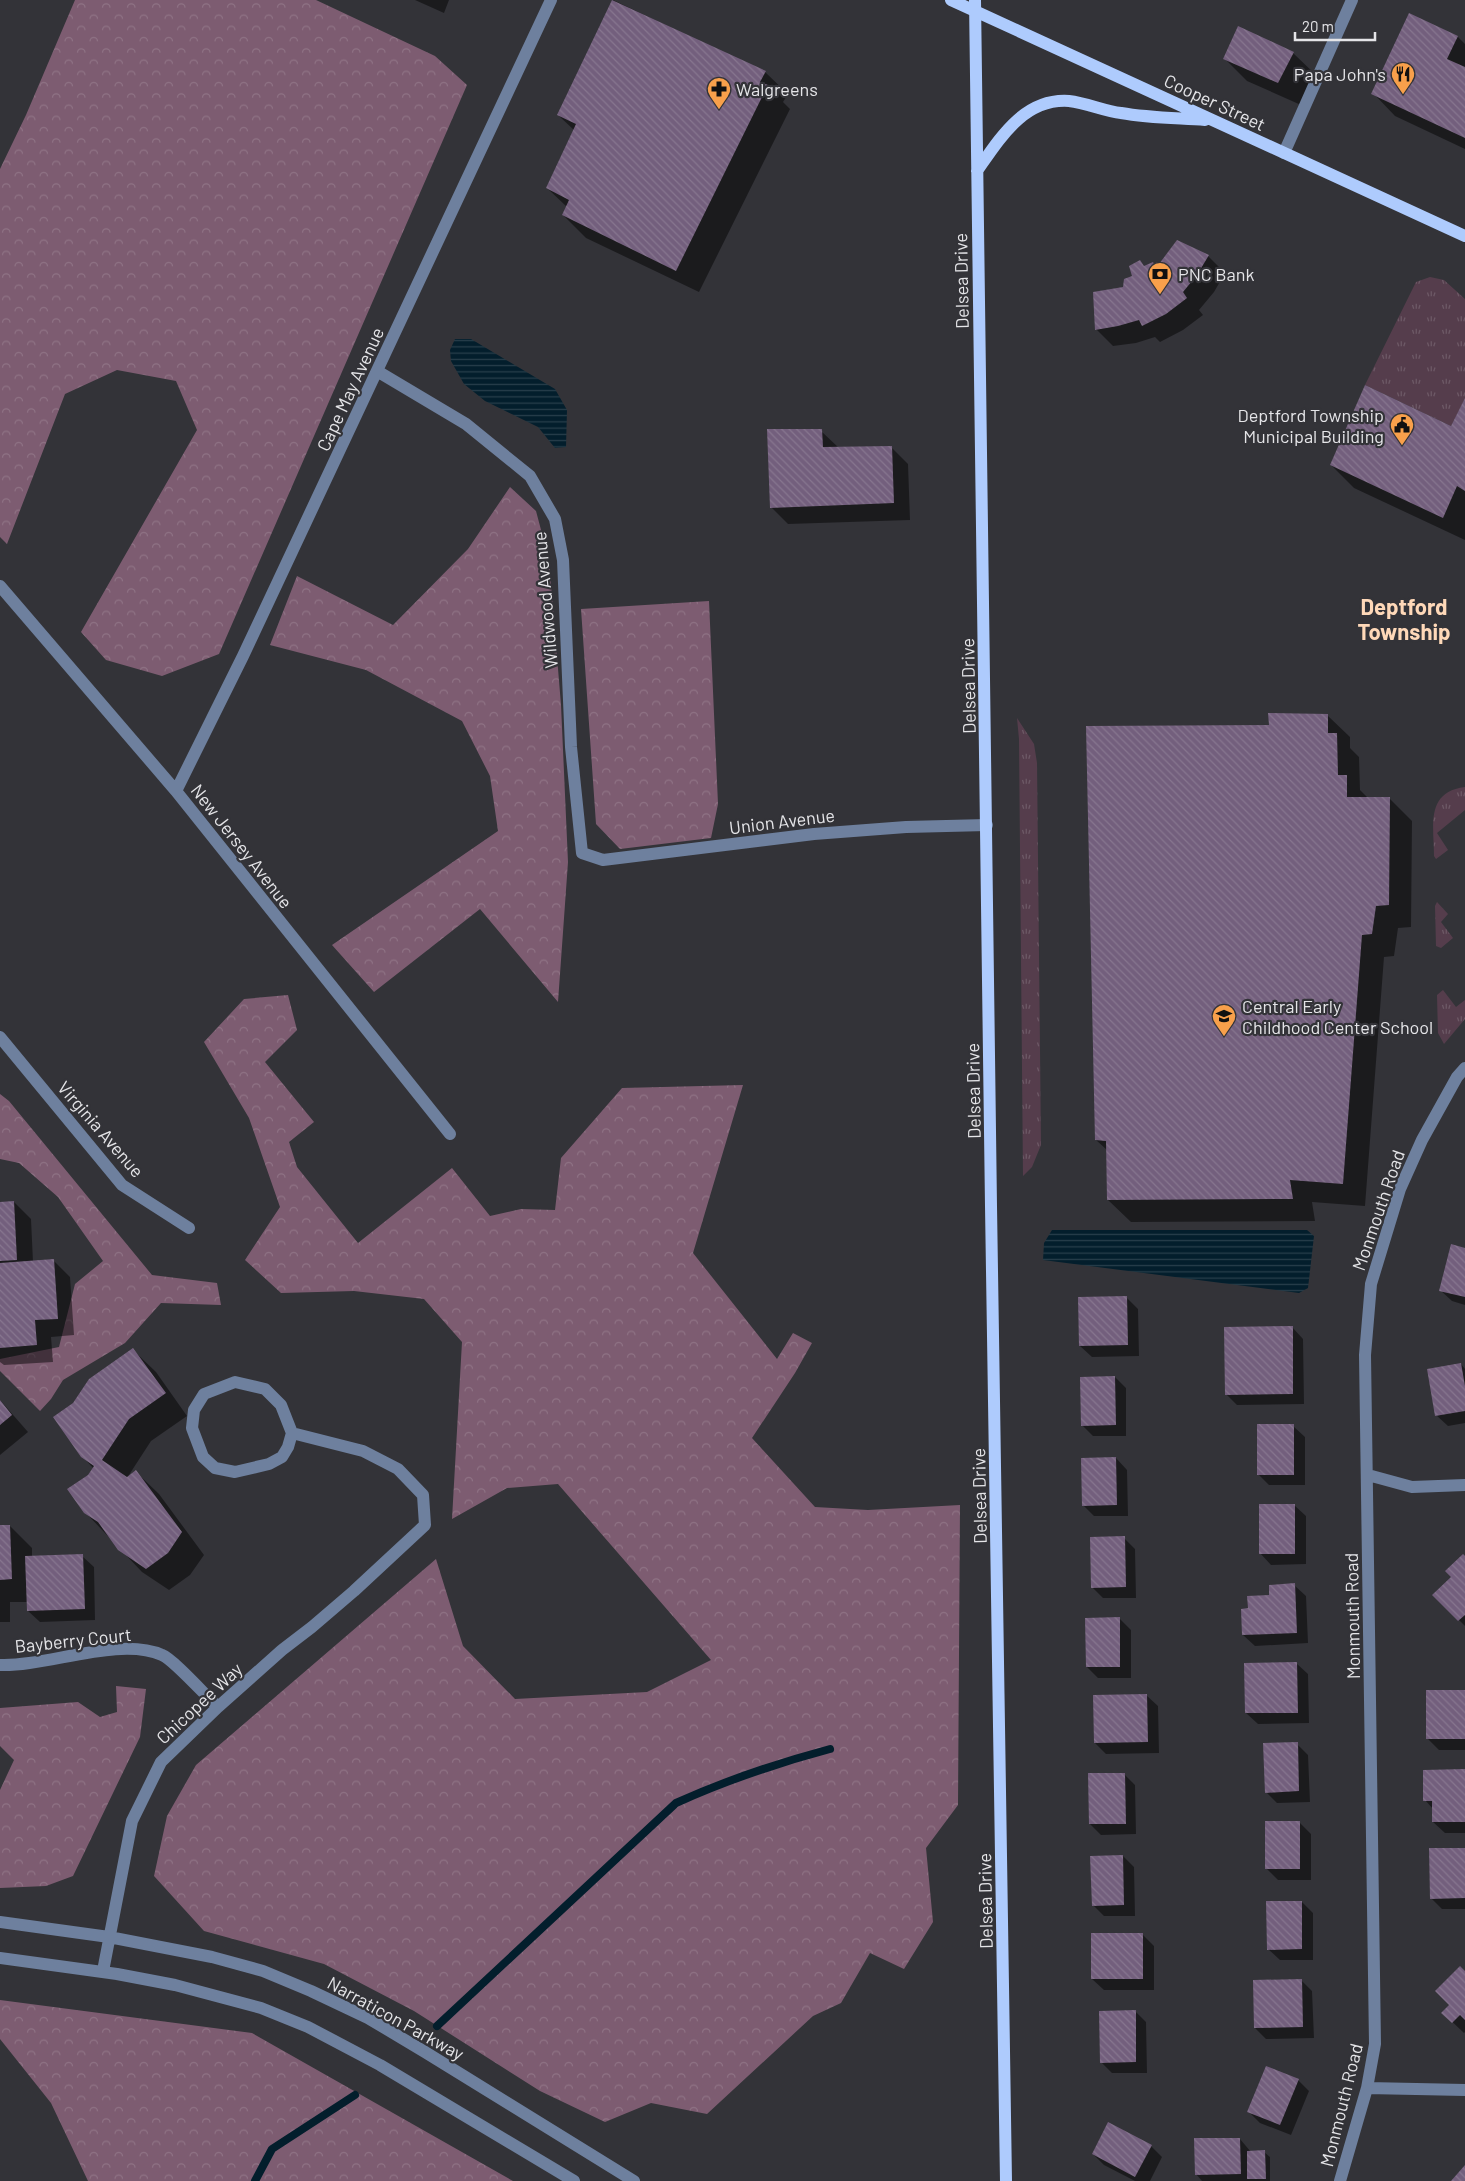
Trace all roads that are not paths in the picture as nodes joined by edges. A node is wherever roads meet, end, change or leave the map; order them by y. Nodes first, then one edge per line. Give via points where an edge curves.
1 (551, 0) edge
2 (951, 0) edge
3 (1352, 0) edge
4 (975, 6) edge
5 (1214, 121) junction
6 (1284, 153) junction
7 (977, 171) junction
8 (1465, 236) edge
9 (378, 371) junction
10 (0, 586) edge
11 (176, 791) junction
12 (987, 825) junction
13 (582, 853) joint
14 (0, 1037) edge
15 (1465, 1068) edge
16 (450, 1134) dead end
17 (189, 1228) dead end
18 (292, 1433) junction
19 (1368, 1475) junction
20 (1465, 1485) edge
21 (0, 1665) edge
22 (218, 1707) junction
23 (0, 1922) edge
24 (109, 1937) junction
25 (0, 1958) edge
26 (102, 1972) junction
27 (1367, 2088) junction
28 (1465, 2090) edge
29 (574, 2181) edge
30 (634, 2181) edge
31 (1006, 2181) edge
32 (1340, 2181) edge

1 - 9 street, Cape May Avenue
2 - 4 main road, Cooper Street
3 - 6 street
4 - 5 main road, Cooper Street
4 - 7 main road, Delsea Drive
5 - 6 main road, Cooper Street
5 - 7 main road via 1121,113 1069,101 1052,102 1021,115
6 - 8 main road, Cooper Street
7 - 12 main road, Delsea Drive
9 - 11 street, Cape May Avenue
9 - 13 street, Wildwood Avenue via 466,424 530,476 555,519 563,560 571,747
10 - 11 street, New Jersey Avenue
11 - 16 street, New Jersey Avenue
12 - 13 street, Union Avenue via 906,826 814,834 603,860
12 - 31 main road, Delsea Drive
14 - 17 street, Virginia Avenue via 122,1185
15 - 19 street, Monmouth Road via 1456,1077 1400,1189 1371,1284 1365,1356
18 - 18 street via 281,1405 265,1389 235,1382 204,1394 194,1410 192,1428 202,1457 215,1468 235,1472 269,1464 282,1457
18 - 22 street, Chicopee Way via 364,1450 398,1469 423,1495 425,1525
19 - 20 street via 1412,1487
19 - 27 street, Monmouth Road via 1375,2044
21 - 22 street, Bayberry Court via 138,1649 164,1655
22 - 24 street, Chicopee Way via 161,1762 132,1821
23 - 24 street, Narraticon Parkway
24 - 26 street, Chicopee Way
24 - 30 street, Narraticon Parkway via 212,1957 263,1971 311,1991 368,2018
25 - 26 street
26 - 29 street via 175,1985 261,2008 308,2028 380,2065
27 - 28 street
27 - 32 street, Monmouth Road

